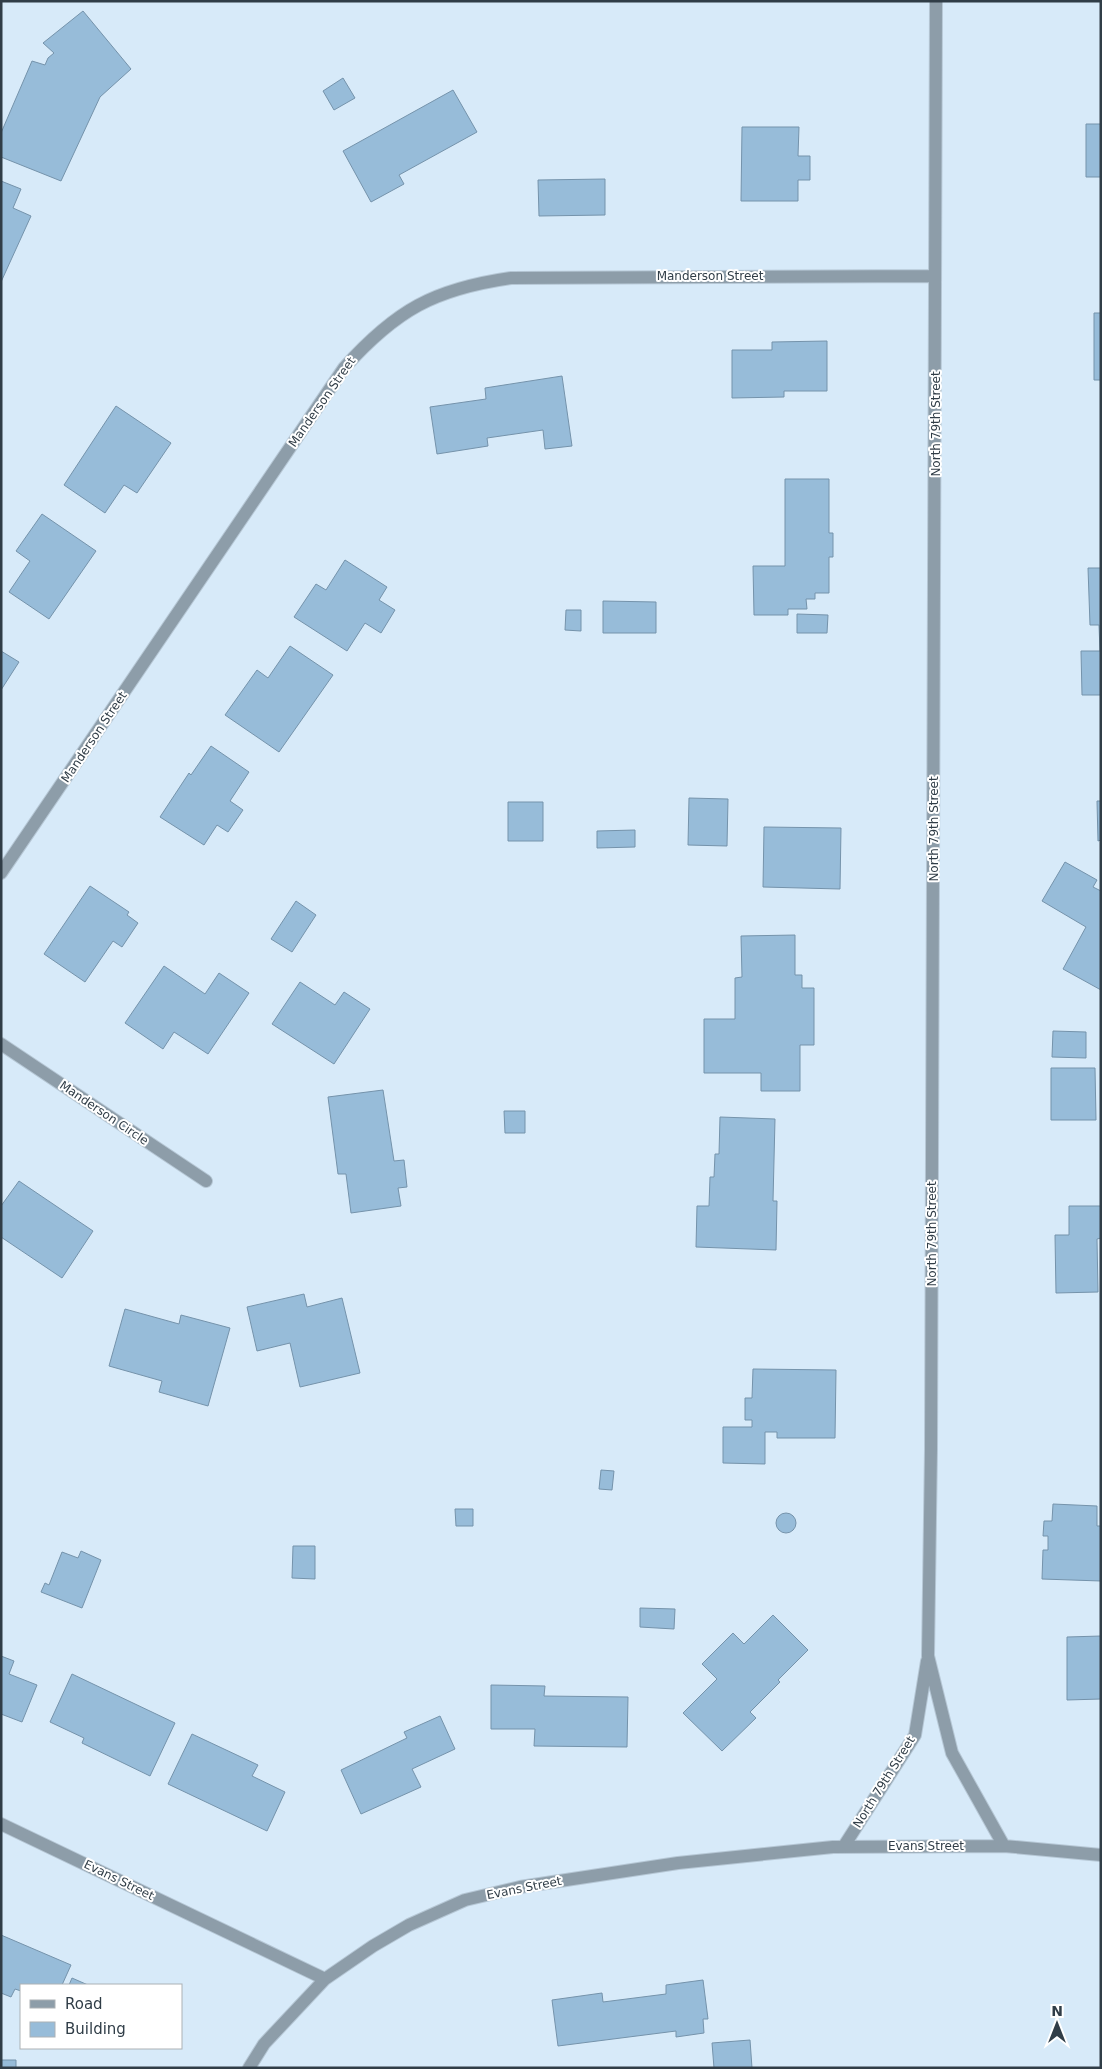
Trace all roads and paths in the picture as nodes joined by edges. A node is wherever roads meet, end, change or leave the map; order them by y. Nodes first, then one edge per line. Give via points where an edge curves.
1 (936, 1) edge
2 (935, 276) junction
3 (1, 873) edge
4 (1, 1044) edge
5 (206, 1181) dead end
6 (928, 1656) junction
7 (1, 1824) edge
8 (844, 1846) junction
9 (1004, 1846) junction
10 (1101, 1855) edge
11 (325, 1979) junction
12 (249, 2068) edge

1 - 2 street, North 79th Street
2 - 3 street, Manderson Street via 511,278 448,291 414,307 386,325 344,368
2 - 6 street, North 79th Street via 932,1420
4 - 5 street, Manderson Circle
6 - 8 street, North 79th Street via 915,1735
6 - 9 street, North 79th Street via 952,1753
7 - 11 street, Evans Street
8 - 9 street, Evans Street
8 - 11 street, Evans Street via 678,1863 520,1887 465,1900 410,1925
9 - 10 street, Evans Street
11 - 12 street via 264,2044

